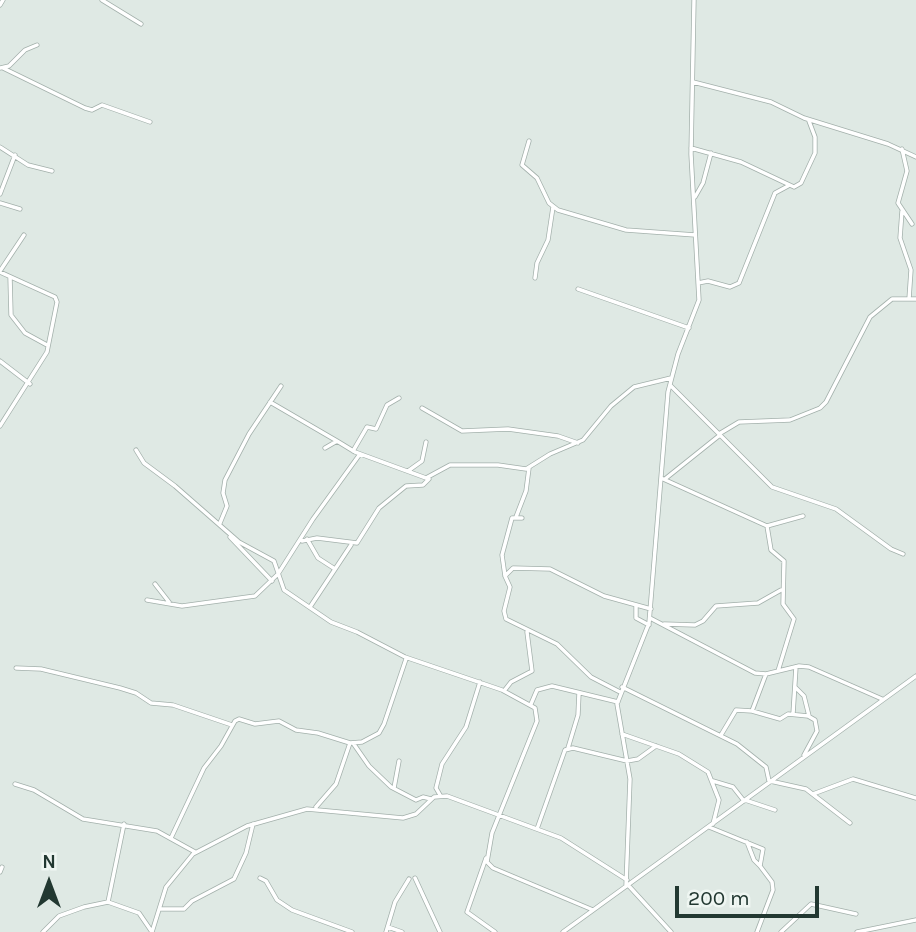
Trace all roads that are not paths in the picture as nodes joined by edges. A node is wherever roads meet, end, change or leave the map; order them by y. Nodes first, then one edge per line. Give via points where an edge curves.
1 (102, 0) edge
2 (694, 0) edge
3 (141, 24) dead end
4 (37, 46) dead end
5 (1, 68) edge
6 (693, 82) junction
7 (808, 120) junction
8 (150, 122) dead end
9 (529, 141) dead end
10 (0, 147) edge
11 (691, 148) junction
12 (902, 149) junction
13 (711, 153) junction
14 (15, 156) junction
15 (916, 157) edge
16 (52, 171) dead end
17 (788, 186) junction
18 (0, 194) edge
19 (694, 198) junction
20 (0, 203) edge
21 (553, 207) junction
22 (20, 209) dead end
23 (902, 211) junction
24 (912, 224) dead end
25 (24, 235) dead end
26 (695, 235) junction
27 (0, 271) edge
28 (10, 278) junction
29 (535, 278) dead end
30 (698, 283) junction
31 (578, 289) dead end
32 (909, 299) junction
33 (916, 299) edge
34 (689, 328) junction
35 (48, 345) junction
36 (0, 361) edge
37 (671, 378) junction
38 (30, 383) junction
39 (670, 385) junction
40 (281, 386) dead end
41 (399, 398) dead end
42 (270, 401) junction
43 (422, 408) dead end
44 (0, 416) edge
45 (7, 416) junction
46 (0, 426) edge
47 (720, 435) junction
48 (337, 441) junction
49 (426, 442) dead end
50 (578, 443) junction
51 (325, 448) dead end
52 (136, 450) dead end
53 (353, 451) junction
54 (360, 454) junction
55 (529, 468) junction
56 (408, 471) junction
57 (430, 478) junction
58 (663, 478) junction
59 (803, 516) dead end
60 (515, 517) junction
61 (522, 518) dead end
62 (219, 524) junction
63 (767, 526) junction
64 (228, 532) junction
65 (307, 539) junction
66 (302, 541) junction
67 (352, 544) junction
68 (903, 554) dead end
69 (335, 569) junction
70 (278, 574) junction
71 (505, 576) junction
72 (272, 580) junction
73 (155, 584) dead end
74 (781, 590) junction
75 (147, 600) dead end
76 (170, 603) junction
77 (636, 606) junction
78 (310, 607) junction
79 (651, 609) junction
80 (650, 618) junction
81 (662, 624) junction
82 (649, 625) junction
83 (527, 631) junction
84 (407, 658) junction
85 (796, 667) junction
86 (16, 668) dead end
87 (778, 672) junction
88 (766, 674) junction
89 (916, 676) edge
90 (480, 682) junction
91 (795, 687) junction
92 (621, 689) junction
93 (504, 691) junction
94 (579, 693) junction
95 (882, 699) junction
96 (618, 702) junction
97 (531, 704) junction
98 (752, 711) junction
99 (793, 714) junction
100 (810, 717) junction
101 (232, 725) junction
102 (622, 734) junction
103 (721, 735) junction
104 (352, 743) junction
105 (656, 746) junction
106 (568, 748) junction
107 (803, 757) junction
108 (399, 761) dead end
109 (627, 761) junction
110 (713, 781) junction
111 (769, 782) junction
112 (15, 784) dead end
113 (394, 788) junction
114 (813, 794) junction
115 (440, 795) junction
116 (916, 798) edge
117 (431, 799) junction
118 (744, 801) junction
119 (314, 808) junction
120 (775, 810) dead end
121 (500, 813) junction
122 (850, 823) dead end
123 (124, 824) junction
124 (253, 824) junction
125 (711, 826) junction
126 (537, 828) junction
127 (171, 838) junction
128 (747, 842) junction
129 (195, 852) junction
130 (486, 858) junction
131 (760, 866) junction
132 (260, 878) dead end
133 (415, 878) dead end
134 (409, 879) dead end
135 (627, 884) junction
136 (108, 902) junction
137 (160, 909) junction
138 (593, 910) junction
139 (856, 914) dead end
140 (916, 920) edge
141 (662, 922) junction
142 (388, 927) junction
143 (43, 932) edge
144 (152, 932) edge
145 (352, 932) edge
146 (386, 932) edge
147 (402, 932) edge
148 (440, 932) edge
149 (495, 932) edge
150 (563, 932) edge
151 (666, 932) edge
152 (671, 932) edge
153 (757, 932) edge
154 (781, 932) edge
155 (857, 932) edge

1 - 3 street
2 - 6 street
4 - 5 street
5 - 8 street via 85,108 102,105
6 - 7 street via 771,102
6 - 11 street
7 - 12 street
7 - 17 street via 815,153 801,183
9 - 21 street via 522,165 537,178
10 - 14 street
11 - 13 street
11 - 19 street
12 - 15 street
12 - 23 street via 907,171 898,195
13 - 17 street via 741,162
13 - 19 street
14 - 16 street
14 - 18 street
17 - 30 street via 775,193 739,283 730,287
19 - 26 street
20 - 22 street
21 - 26 street via 626,230
21 - 29 street
23 - 24 street
23 - 32 street via 900,238 911,270
25 - 27 street
26 - 30 street
27 - 28 street
28 - 35 street via 11,315 25,333
28 - 35 street via 57,299
30 - 34 street via 699,300
31 - 34 street
32 - 33 street
32 - 47 street via 892,299 870,317 820,408 790,420 739,422
34 - 37 street
35 - 38 street
36 - 38 street
37 - 39 street
37 - 50 street via 634,387
38 - 45 street
39 - 47 street
39 - 58 street
40 - 42 street
41 - 53 street via 387,405 376,429 367,428
42 - 48 street
42 - 62 street via 225,481 227,506
43 - 50 street via 462,431 508,429
44 - 45 street
45 - 46 street
47 - 58 street
47 - 68 street via 772,487 836,509
48 - 51 street
48 - 53 street
49 - 56 street via 422,461
50 - 55 street
52 - 62 street via 144,463
53 - 54 street
54 - 56 street
54 - 66 street
55 - 57 street via 450,465
55 - 60 street
56 - 57 street
57 - 67 street via 424,485 407,486 379,508 360,540
58 - 63 street
58 - 79 street
59 - 63 street
60 - 61 street
60 - 71 street via 502,555
62 - 64 street
63 - 74 street via 771,551 784,561
64 - 70 street via 245,547 274,561
64 - 72 street
65 - 66 street
65 - 67 street
65 - 69 street via 317,558
66 - 70 street
67 - 69 street
69 - 78 street
70 - 72 street
70 - 78 street via 284,590
71 - 77 street via 513,568 550,569
71 - 83 street via 510,594 504,615
72 - 76 street via 249,598
73 - 76 street
74 - 81 street via 758,603 716,606 695,625
74 - 87 street via 785,609 794,619
75 - 76 street
77 - 79 street
77 - 82 street via 636,618
78 - 84 street via 331,622
79 - 80 street
80 - 81 street
80 - 82 street
81 - 88 street via 741,666
82 - 92 street
83 - 92 street via 557,644 591,677
83 - 93 street via 532,671
84 - 90 street
84 - 104 street via 379,733
85 - 87 street
85 - 91 street
85 - 95 street via 809,667
86 - 101 street via 41,669 120,688 145,701 173,705
87 - 88 street
88 - 98 street
89 - 95 street
90 - 93 street
90 - 115 street via 466,727 442,764 436,788
91 - 99 street
91 - 100 street via 804,696
92 - 96 street
92 - 103 street
93 - 97 street
94 - 96 street
94 - 97 street via 542,687
94 - 106 street
95 - 107 street
96 - 102 street
97 - 121 street via 537,721
98 - 99 street via 777,719
98 - 103 street via 732,712
99 - 100 street
100 - 107 street via 817,731
101 - 104 street via 239,719 255,724 279,721 296,730
101 - 127 street via 192,789
102 - 105 street
102 - 109 street
103 - 111 street via 766,767
104 - 113 street
104 - 119 street via 336,784
105 - 109 street
105 - 110 street via 705,769
106 - 109 street
106 - 126 street via 560,758
107 - 111 street
108 - 113 street
109 - 135 street
110 - 118 street via 733,787
110 - 125 street via 719,800
111 - 114 street via 803,787
111 - 118 street
112 - 123 street via 34,790 83,820
113 - 117 street via 414,799
114 - 116 street via 853,779
114 - 122 street
115 - 117 street
115 - 121 street
117 - 119 street via 416,814 403,818
118 - 120 street
118 - 125 street
119 - 124 street
121 - 126 street
121 - 130 street
123 - 127 street
123 - 136 street
124 - 129 street
124 - 137 street via 234,879 184,909
125 - 128 street
125 - 135 street
126 - 135 street via 569,842
127 - 129 street
128 - 131 street
128 - 131 street via 763,849
129 - 137 street via 171,879
130 - 138 street via 493,868
130 - 149 street via 467,912
131 - 153 street via 773,890
132 - 145 street via 278,901 292,910
133 - 148 street
134 - 142 street via 395,902
135 - 138 street
135 - 141 street
136 - 143 street via 59,916
136 - 144 street via 139,913
137 - 144 street
138 - 150 street
139 - 154 street via 811,904
140 - 155 street
141 - 151 street
141 - 152 street
142 - 146 street
142 - 147 street

